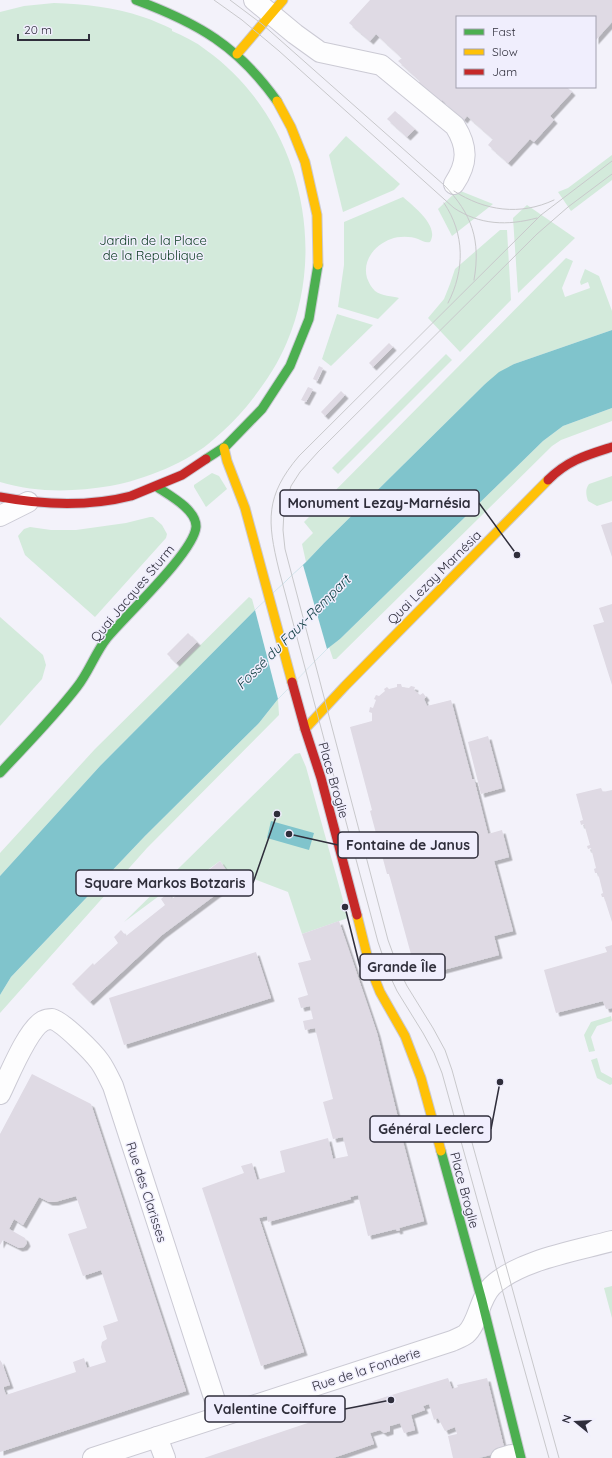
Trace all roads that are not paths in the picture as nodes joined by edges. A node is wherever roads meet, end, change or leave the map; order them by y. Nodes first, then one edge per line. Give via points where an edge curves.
1 (136, 0) edge
2 (254, 0) edge
3 (277, 7) edge
4 (236, 54) junction
5 (454, 184) dead end
6 (612, 447) edge
7 (224, 448) junction
8 (157, 487) junction
9 (0, 497) edge
10 (28, 502) junction
11 (0, 516) edge
12 (306, 729) junction
13 (0, 773) edge
14 (0, 1094) edge
15 (612, 1241) edge
16 (482, 1301) junction
17 (220, 1416) junction
18 (157, 1437) junction
19 (511, 1457) edge
20 (93, 1458) edge
21 (165, 1458) edge

1 - 4 street via 189,21
2 - 3 street
3 - 4 street
3 - 5 street via 295,34 320,52 381,66 455,126 462,136 465,161 462,173
4 - 7 street via 272,94 288,120 310,176 320,239 319,270 313,301 297,353 271,398 257,416
6 - 12 street, Quai Lezay Marnésia via 576,459 556,472 345,686
7 - 8 street via 197,468
7 - 12 street, Place Broglie via 245,508
8 - 10 street via 129,496 92,502
8 - 13 street, Quai Jacques Sturm via 178,500 195,520 196,528 186,550 106,639 77,686
9 - 10 street
10 - 11 street
12 - 16 street, Place Broglie via 370,967 412,1053
14 - 17 street, Rue des Clarisses via 28,1038 45,1020 52,1019 77,1038 99,1060 113,1086
15 - 16 street, Rue de la Fonderie via 527,1264 493,1286
16 - 17 street, Rue de la Fonderie via 467,1333 452,1341
16 - 19 street, Place Broglie
17 - 18 street, Rue de la Fonderie
18 - 20 street, Rue de la Fonderie
18 - 21 street

